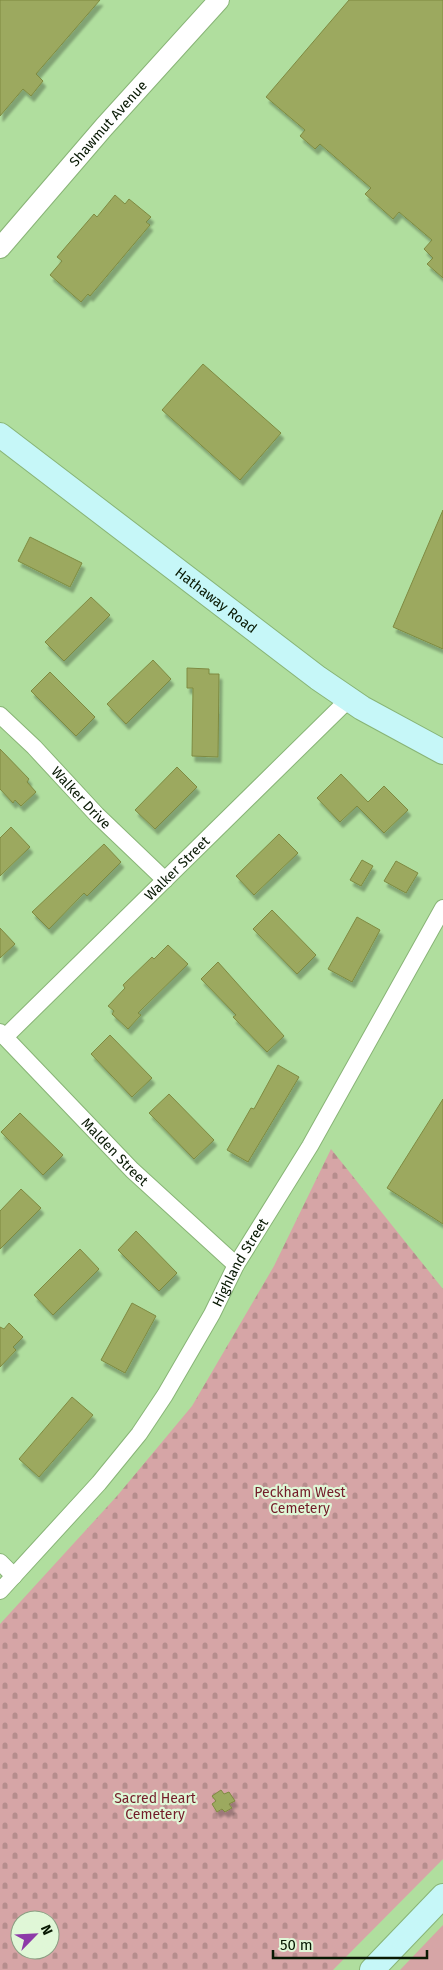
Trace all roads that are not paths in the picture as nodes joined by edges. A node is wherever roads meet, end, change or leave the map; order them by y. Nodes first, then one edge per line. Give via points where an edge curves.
1 (219, 0) edge
2 (0, 248) edge
3 (0, 435) edge
4 (348, 700) junction
5 (0, 715) edge
6 (443, 752) edge
7 (164, 880) junction
8 (443, 908) edge
9 (2, 1035) edge
10 (236, 1265) junction
11 (0, 1562) edge
12 (14, 1576) junction
13 (0, 1591) edge
14 (443, 1896) edge
15 (372, 1970) edge

1 - 2 street, Shawmut Avenue
3 - 4 main road, Hathaway Road
4 - 6 main road, Hathaway Road
4 - 7 street, Walker Street
5 - 7 street, Walker Drive
7 - 9 street, Walker Street
8 - 10 street, Highland Street via 310,1146
9 - 10 street, Malden Street via 132,1170
10 - 12 street, Highland Street via 189,1355 138,1434 99,1483
11 - 12 street
12 - 13 street, Highland Street
14 - 15 main road

